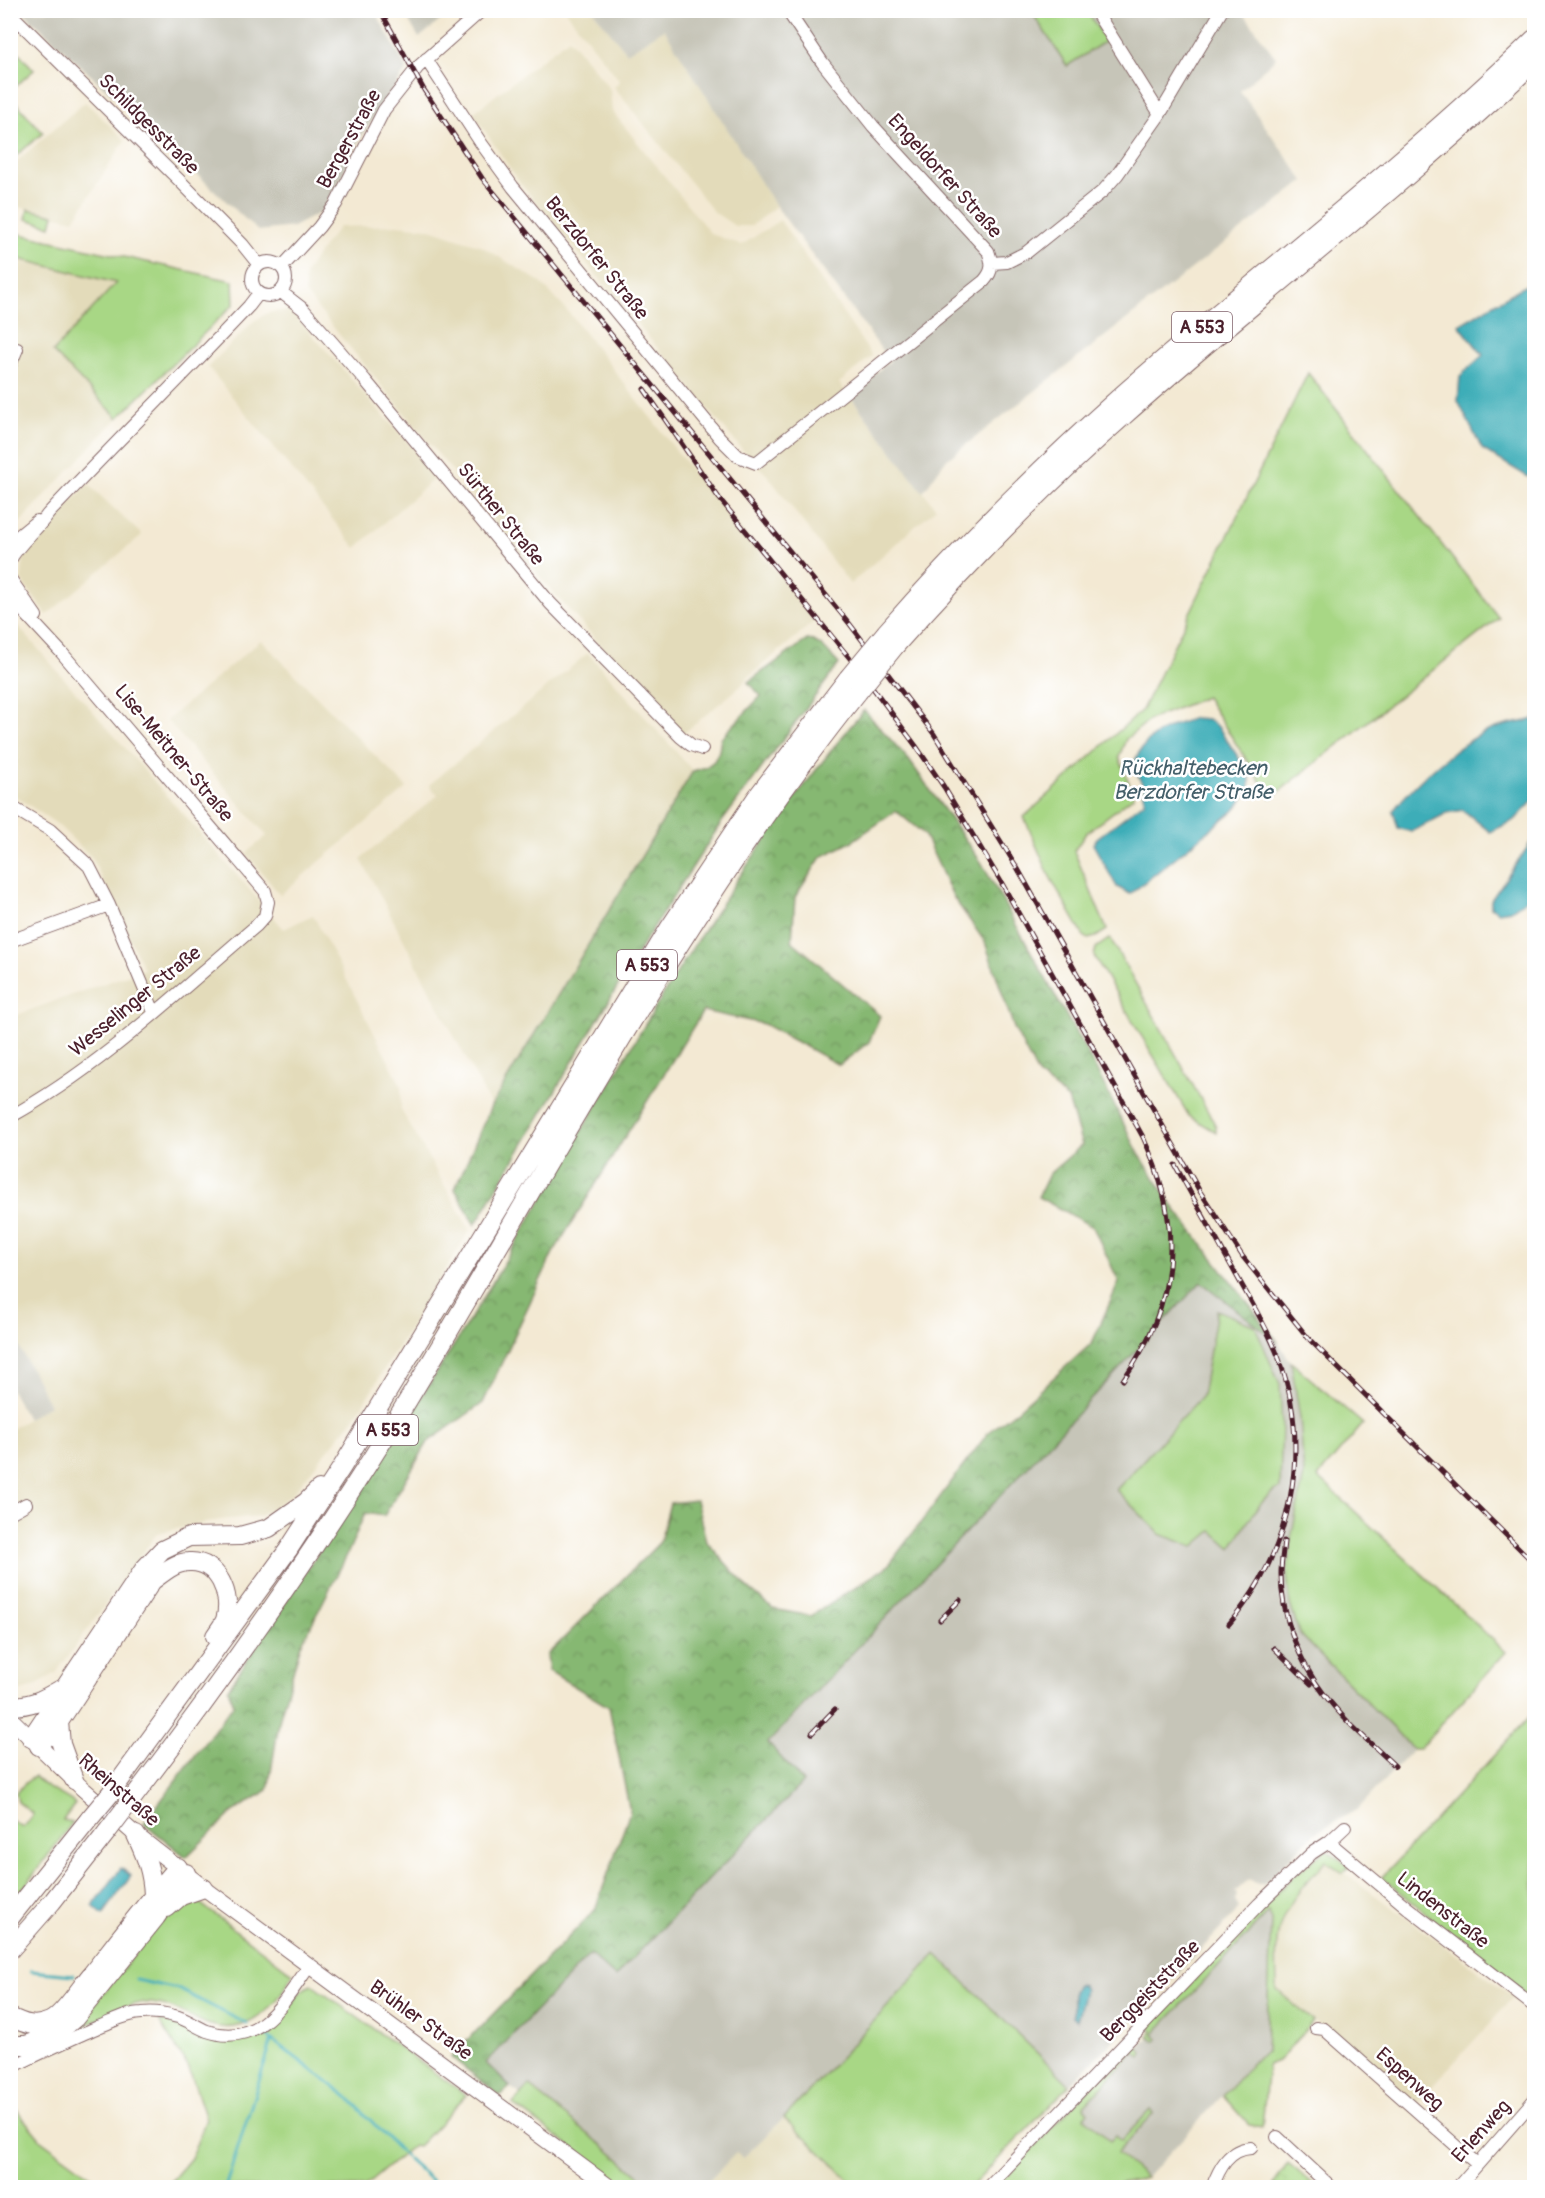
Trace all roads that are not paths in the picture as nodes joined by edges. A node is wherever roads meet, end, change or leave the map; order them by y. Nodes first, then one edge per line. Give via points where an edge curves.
1 (482, 10) edge
2 (788, 10) edge
3 (1095, 10) edge
4 (1222, 10) edge
5 (10, 13) edge
6 (1534, 39) edge
7 (426, 59) junction
8 (1534, 62) edge
9 (1160, 114) junction
10 (992, 263) junction
11 (259, 265) junction
12 (282, 267) junction
13 (259, 292) junction
14 (281, 292) junction
15 (17, 349) dead end
16 (10, 365) edge
17 (756, 463) joint
18 (48, 514) junction
19 (10, 543) edge
20 (10, 560) edge
21 (10, 564) edge
22 (11, 580) edge
23 (10, 597) edge
24 (45, 633) junction
25 (891, 639) junction
26 (853, 685) junction
27 (702, 749) dead end
28 (10, 806) edge
29 (268, 902) joint
30 (109, 905) junction
31 (10, 941) edge
32 (154, 1012) junction
33 (10, 1117) edge
34 (342, 1467) junction
35 (26, 1504) dead end
36 (10, 1513) edge
37 (66, 1686) junction
38 (10, 1706) edge
39 (173, 1708) junction
40 (10, 1718) edge
41 (59, 1722) junction
42 (35, 1742) junction
43 (74, 1780) junction
44 (1345, 1827) dead end
45 (136, 1835) junction
46 (1329, 1842) junction
47 (182, 1870) junction
48 (204, 1888) junction
49 (153, 1895) junction
50 (52, 1902) junction
51 (156, 1917) junction
52 (10, 1918) edge
53 (10, 1950) edge
54 (10, 1964) edge
55 (310, 1965) junction
56 (1534, 2006) edge
57 (10, 2017) edge
58 (1316, 2028) dead end
59 (10, 2045) edge
60 (10, 2068) edge
61 (1534, 2100) edge
62 (1277, 2137) dead end
63 (1251, 2148) dead end
64 (1477, 2164) junction
65 (611, 2187) edge
66 (987, 2187) edge
67 (1212, 2187) edge
68 (1332, 2187) edge
69 (1457, 2187) edge

1 - 7 street, Bergerstraße
2 - 10 street, Engeldorfer Straße via 822,62 873,126 988,251
3 - 9 street
4 - 9 street
5 - 11 street, Schildgesstraße
6 - 25 highway, A 553 via 1421,142 1075,437 987,522
7 - 12 street, Bergerstraße via 384,110 327,216
7 - 17 street, Berzdorfer Straße via 520,196 720,438 738,456
8 - 25 highway, A 553 via 1443,146 1085,451
9 - 10 street via 1102,192 1027,252
10 - 17 street, Engeldorfer Straße via 984,281
11 - 12 street via 269,261
11 - 13 street via 252,277
12 - 14 street via 287,281
13 - 14 street via 270,296
13 - 18 street
14 - 27 street, Sürther Straße via 303,309 365,380 550,603 681,737
15 - 16 street
18 - 19 street
18 - 20 street
21 - 22 street
22 - 24 street, Lise-Meitner-Straße
23 - 24 street, Lise-Meitner-Straße
24 - 29 street, Lise-Meitner-Straße via 265,891
25 - 26 highway, A 553, bridge
26 - 34 highway, A 553 via 756,798 670,927
26 - 50 highway, A 553, bridge via 700,911 403,1407 270,1611
28 - 30 street via 50,830 89,866
29 - 32 street, Wesselinger Straße via 265,916 256,926
30 - 31 street
30 - 32 street
32 - 33 street, Wesselinger Straße via 50,1094
34 - 37 highway via 306,1502 269,1528 240,1536 189,1537 162,1550 144,1569
34 - 39 highway, A 553 via 288,1550
35 - 36 street
37 - 38 highway via 40,1702
37 - 42 highway
39 - 41 highway via 225,1620 227,1597 219,1578 209,1567 190,1562 172,1567 152,1581
39 - 52 highway, A 553, bridge
40 - 42 main road, Rheinstraße
41 - 42 highway
41 - 43 highway via 61,1744
42 - 43 main road, Rheinstraße
43 - 45 main road, Rheinstraße
44 - 46 street, Berggeiststraße
45 - 47 main road, Rheinstraße
45 - 49 highway via 152,1876
46 - 56 street, Lindenstraße
46 - 66 street, Berggeiststraße via 1312,1853 1259,1904
47 - 48 main road, Rheinstraße
47 - 49 highway
47 - 51 highway
48 - 51 highway via 181,1896
48 - 55 main road, Brühler Straße
49 - 57 highway via 52,2020 36,2026
50 - 53 highway, A 553
50 - 54 highway
51 - 59 highway via 75,2018 55,2035 26,2045
55 - 60 street via 281,2007 261,2025 243,2033 208,2032 175,2016 143,2012 70,2039
55 - 65 main road, Brühler Straße
58 - 64 street, Espenweg via 1324,2029
61 - 64 street, Erlenweg
62 - 68 street
63 - 67 street via 1230,2156
64 - 69 street, Erlenweg

